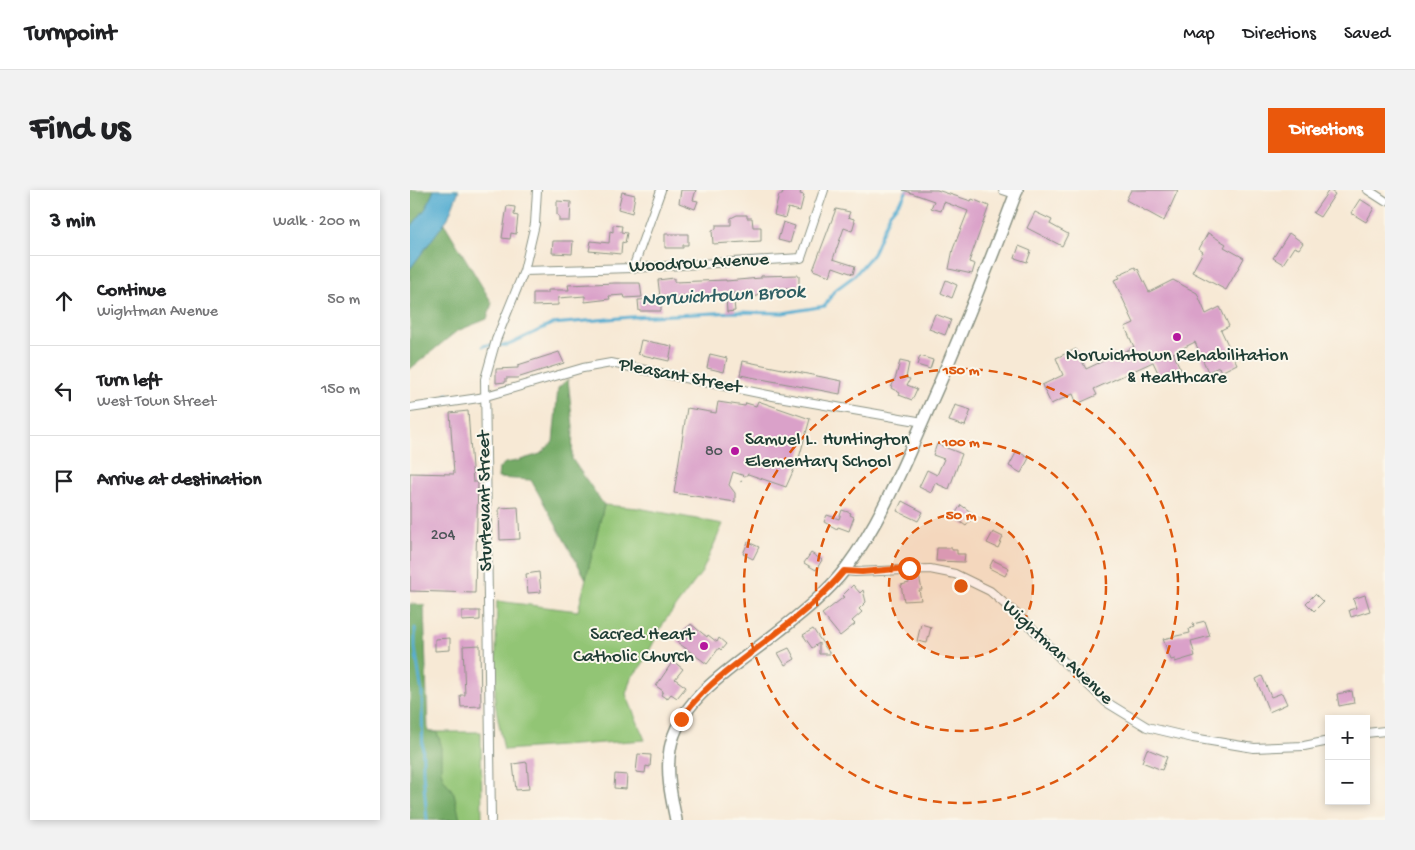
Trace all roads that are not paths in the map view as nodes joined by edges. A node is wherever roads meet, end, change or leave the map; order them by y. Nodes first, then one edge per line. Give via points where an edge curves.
1 (537, 190) edge
2 (662, 190) edge
3 (824, 190) edge
4 (1003, 190) edge
5 (1368, 190) edge
6 (1016, 192) edge
7 (1385, 201) edge
8 (633, 268) junction
9 (524, 271) junction
10 (484, 396) junction
11 (410, 408) edge
12 (923, 422) junction
13 (844, 571) junction
14 (1385, 731) edge
15 (1370, 732) edge
16 (1325, 742) edge
17 (491, 820) edge
18 (676, 820) edge

1 - 9 street, Sturtevant Street via 535,224
2 - 8 street
3 - 8 street, Woodrow Avenue via 801,258
4 - 6 street
5 - 7 street
6 - 12 main road
8 - 9 street, Woodrow Avenue
9 - 10 street, Sturtevant Street via 496,340
10 - 11 street, Pleasant Street
10 - 12 street, Pleasant Street via 611,363
10 - 17 street, Sturtevant Street
12 - 13 main road via 890,492
13 - 16 street, Wightman Avenue via 930,569 955,574 990,591 1106,702 1147,727 1254,748
13 - 18 main road via 807,607 713,683 684,715 673,735 668,763
14 - 15 street

